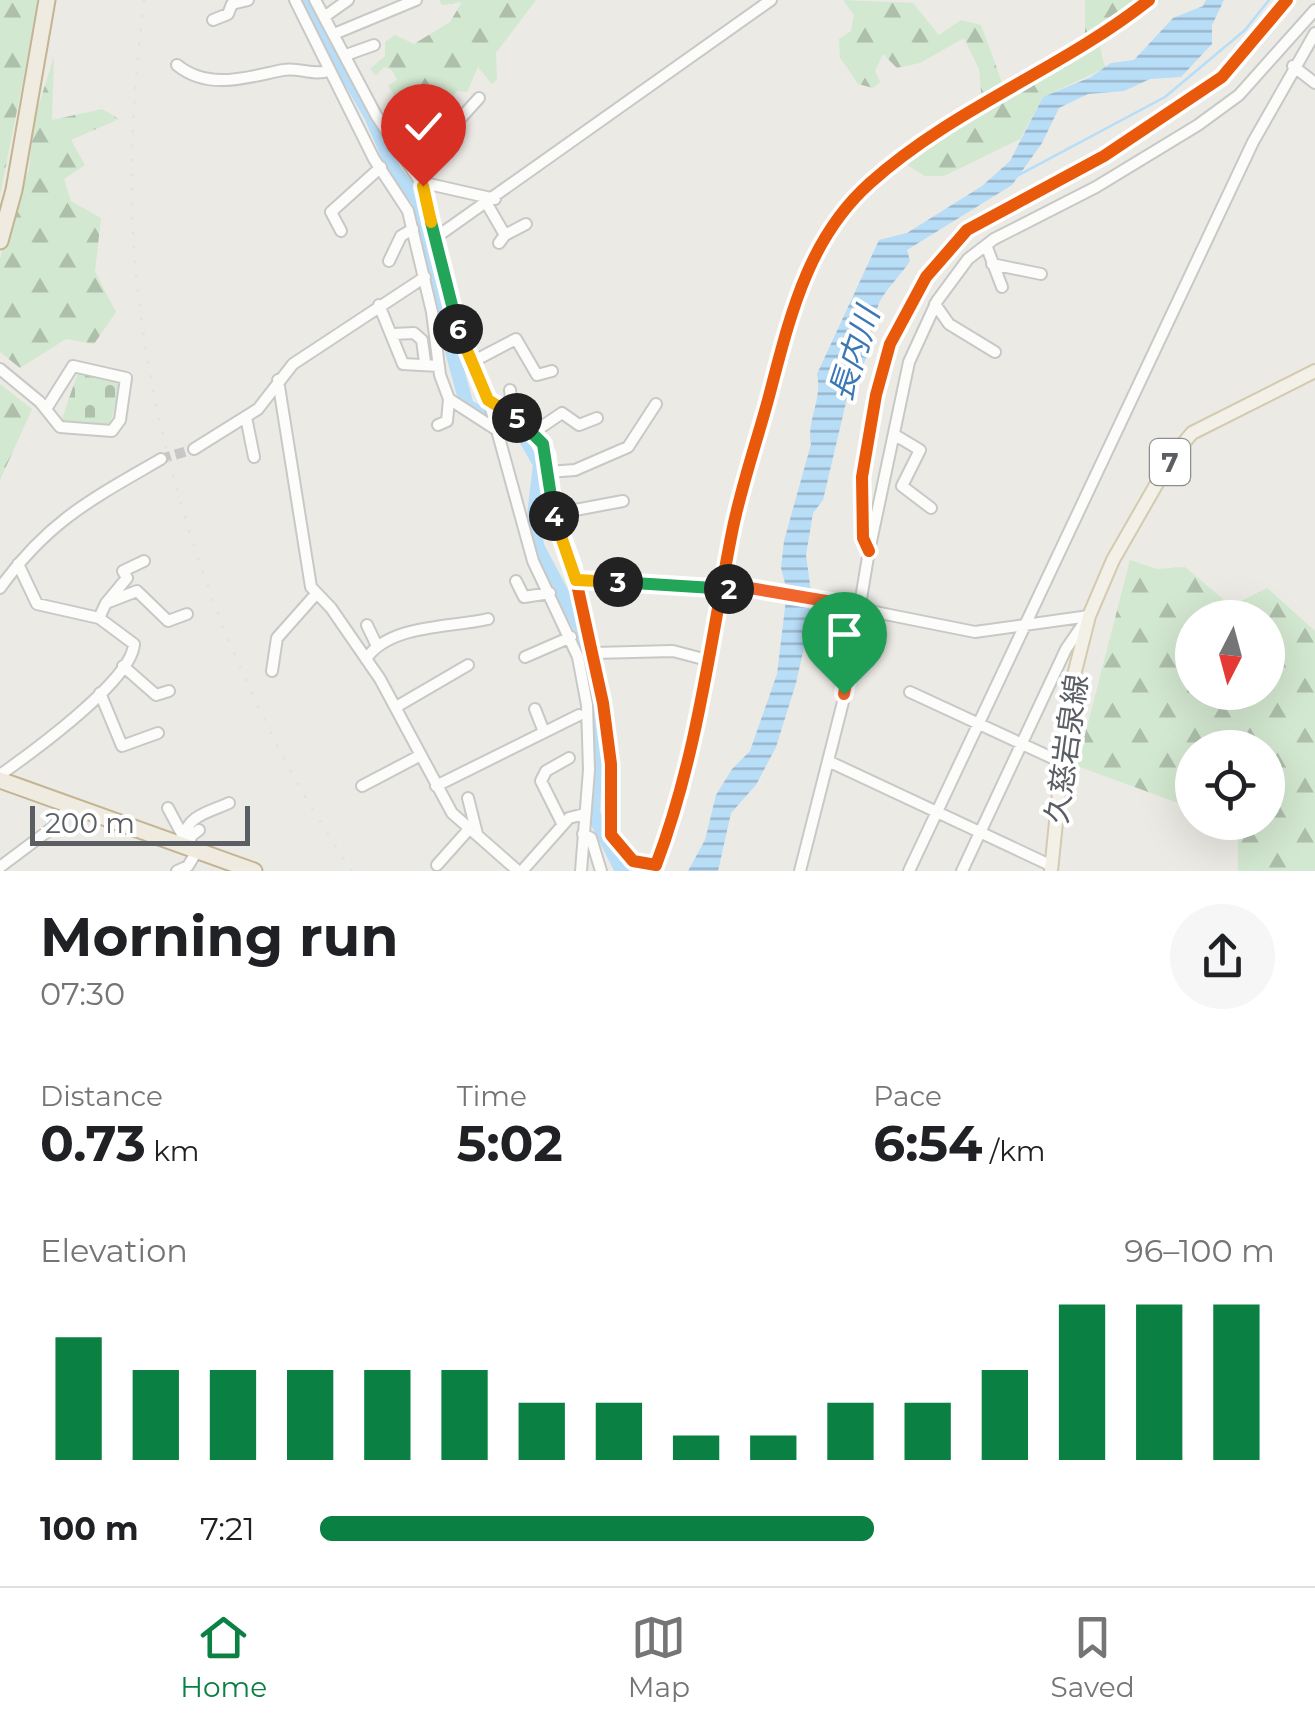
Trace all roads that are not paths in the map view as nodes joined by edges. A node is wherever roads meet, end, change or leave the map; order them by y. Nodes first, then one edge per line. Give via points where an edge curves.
1 (48, 0) edge
2 (248, 0) edge
3 (295, 0) edge
4 (315, 0) edge
5 (348, 0) edge
6 (416, 0) edge
7 (771, 0) edge
8 (1149, 0) edge
9 (1315, 10) edge
10 (324, 17) junction
11 (213, 20) dead end
12 (1315, 32) edge
13 (334, 34) junction
14 (374, 46) dead end
15 (346, 55) junction
16 (176, 65) dead end
17 (1293, 66) junction
18 (330, 71) junction
19 (1315, 84) edge
20 (480, 98) dead end
21 (381, 167) junction
22 (417, 178) junction
23 (403, 192) junction
24 (491, 202) junction
25 (526, 224) dead end
26 (413, 229) junction
27 (341, 231) dead end
28 (435, 238) junction
29 (0, 242) edge
30 (986, 245) junction
31 (389, 261) dead end
32 (992, 264) junction
33 (1041, 274) dead end
34 (425, 278) junction
35 (1002, 287) dead end
36 (935, 304) junction
37 (379, 305) junction
38 (393, 334) junction
39 (995, 352) dead end
40 (425, 362) junction
41 (472, 362) junction
42 (439, 366) junction
43 (0, 368) edge
44 (552, 371) dead end
45 (1315, 371) edge
46 (278, 380) junction
47 (510, 390) dead end
48 (449, 399) junction
49 (489, 402) junction
50 (656, 404) dead end
51 (46, 409) junction
52 (513, 415) junction
53 (246, 417) junction
54 (597, 418) dead end
55 (438, 425) dead end
56 (496, 427) junction
57 (534, 432) junction
58 (895, 435) junction
59 (194, 449) tunnel mouth
60 (254, 457) dead end
61 (162, 459) tunnel mouth
62 (548, 472) junction
63 (622, 501) dead end
64 (931, 508) dead end
65 (554, 514) junction
66 (144, 561) dead end
67 (18, 564) junction
68 (576, 580) junction
69 (516, 581) dead end
70 (0, 588) edge
71 (725, 589) junction
72 (550, 593) junction
73 (316, 594) junction
74 (106, 603) junction
75 (855, 606) junction
76 (187, 614) dead end
77 (1089, 616) junction
78 (99, 618) junction
79 (488, 619) dead end
80 (1026, 624) junction
81 (367, 625) dead end
82 (571, 636) junction
83 (376, 644) junction
84 (593, 653) junction
85 (526, 658) dead end
86 (366, 659) junction
87 (711, 660) junction
88 (468, 665) dead end
89 (123, 666) junction
90 (272, 671) dead end
91 (170, 691) dead end
92 (910, 692) dead end
93 (100, 693) junction
94 (592, 706) junction
95 (396, 707) junction
96 (535, 708) dead end
97 (978, 724) junction
98 (544, 732) junction
99 (158, 733) dead end
100 (1021, 744) junction
101 (420, 755) junction
102 (569, 758) dead end
103 (830, 762) junction
104 (1062, 762) junction
105 (0, 778) edge
106 (362, 786) dead end
107 (436, 786) junction
108 (468, 798) dead end
109 (229, 803) dead end
110 (70, 805) junction
111 (168, 808) dead end
112 (936, 812) junction
113 (584, 814) junction
114 (563, 825) junction
115 (200, 830) dead end
116 (474, 832) junction
117 (979, 833) junction
118 (583, 834) junction
119 (190, 846) junction
120 (438, 865) dead end
121 (0, 867) edge
122 (1051, 868) edge
123 (178, 871) edge
124 (254, 871) edge
125 (520, 871) edge
126 (581, 871) edge
127 (601, 871) edge
128 (800, 871) edge
129 (909, 871) edge
130 (962, 871) edge

1 - 29 highway
2 - 11 street
3 - 18 street
4 - 10 street
5 - 10 street
6 - 13 street
7 - 24 street
8 - 71 street via 928,136 841,214 812,259 789,320 738,506
9 - 30 street via 1239,94 1198,125
10 - 13 street
12 - 17 street
13 - 15 street
14 - 15 street
15 - 22 street
16 - 18 street via 188,74 238,82 287,69 314,76
17 - 19 street
17 - 80 street
18 - 21 street
20 - 22 street
21 - 23 street
21 - 27 street via 330,212
22 - 23 street
22 - 24 street
22 - 28 street
23 - 26 street
24 - 25 street via 502,239
24 - 28 street
26 - 31 street via 401,236
26 - 34 street
28 - 41 street via 452,315
30 - 32 street
30 - 36 street
32 - 33 street
32 - 35 street
34 - 37 street
34 - 42 street
36 - 39 street via 949,324
36 - 58 street via 910,362
37 - 38 street
37 - 46 street
38 - 40 street via 414,333 422,340
38 - 40 street via 403,364
40 - 42 street
41 - 44 street via 516,340 534,354 537,375
41 - 49 street
42 - 48 street
43 - 51 street
45 - 77 main road, 久慈岩泉線 / 7 via 1202,426 1182,444 1113,560
46 - 53 street
46 - 73 street
47 - 52 street
48 - 55 street via 447,421
48 - 56 street
49 - 52 street
49 - 56 street
50 - 62 street via 628,447 575,470
51 - 51 street via 60,426 112,430 120,420 126,378 73,366
52 - 57 street
53 - 59 street
53 - 60 street
54 - 57 street via 579,425 562,412
56 - 72 street via 533,560
57 - 62 street
58 - 64 street via 920,450 902,486
58 - 75 street
61 - 67 street via 72,511
62 - 65 street
63 - 65 street
65 - 68 street
66 - 74 street via 123,571 127,578
67 - 70 street
67 - 78 street via 38,604
68 - 71 street
68 - 84 street
69 - 72 street via 524,597
71 - 75 street
71 - 87 street
72 - 82 street
73 - 86 street
73 - 90 street via 277,638
74 - 76 street via 136,591 168,621
74 - 78 street
75 - 80 street via 975,632
75 - 103 street
77 - 80 street
77 - 100 street via 1066,648
77 - 104 main road, 久慈岩泉線 / 7 via 1069,695
78 - 89 street via 134,644
79 - 83 street via 406,632
80 - 97 street
81 - 83 street
82 - 85 street
82 - 94 street
83 - 86 street
84 - 87 street via 673,651
84 - 94 street
86 - 95 street
87 - 94 street via 656,865 634,860 611,835 610,752
88 - 95 street
89 - 91 street via 156,695
89 - 93 street
92 - 97 street
93 - 99 street via 122,746
93 - 105 street
94 - 98 street
94 - 113 street
95 - 101 street
96 - 98 street
97 - 100 street
97 - 112 street
98 - 107 street
100 - 104 street
100 - 117 street
101 - 106 street
101 - 107 street
102 - 114 street via 540,781
103 - 112 street
103 - 128 street
104 - 122 main road, 久慈岩泉線 / 7
105 - 110 highway
107 - 116 street
108 - 116 street
109 - 119 street via 186,826
110 - 119 highway
110 - 121 street via 52,828
111 - 119 street
112 - 117 street
112 - 129 street
113 - 114 street
113 - 118 street
114 - 125 street
115 - 119 street
116 - 120 street
116 - 125 street
117 - 122 street
117 - 130 street
118 - 126 street
118 - 127 street via 591,838
119 - 123 street via 188,866
119 - 124 highway

